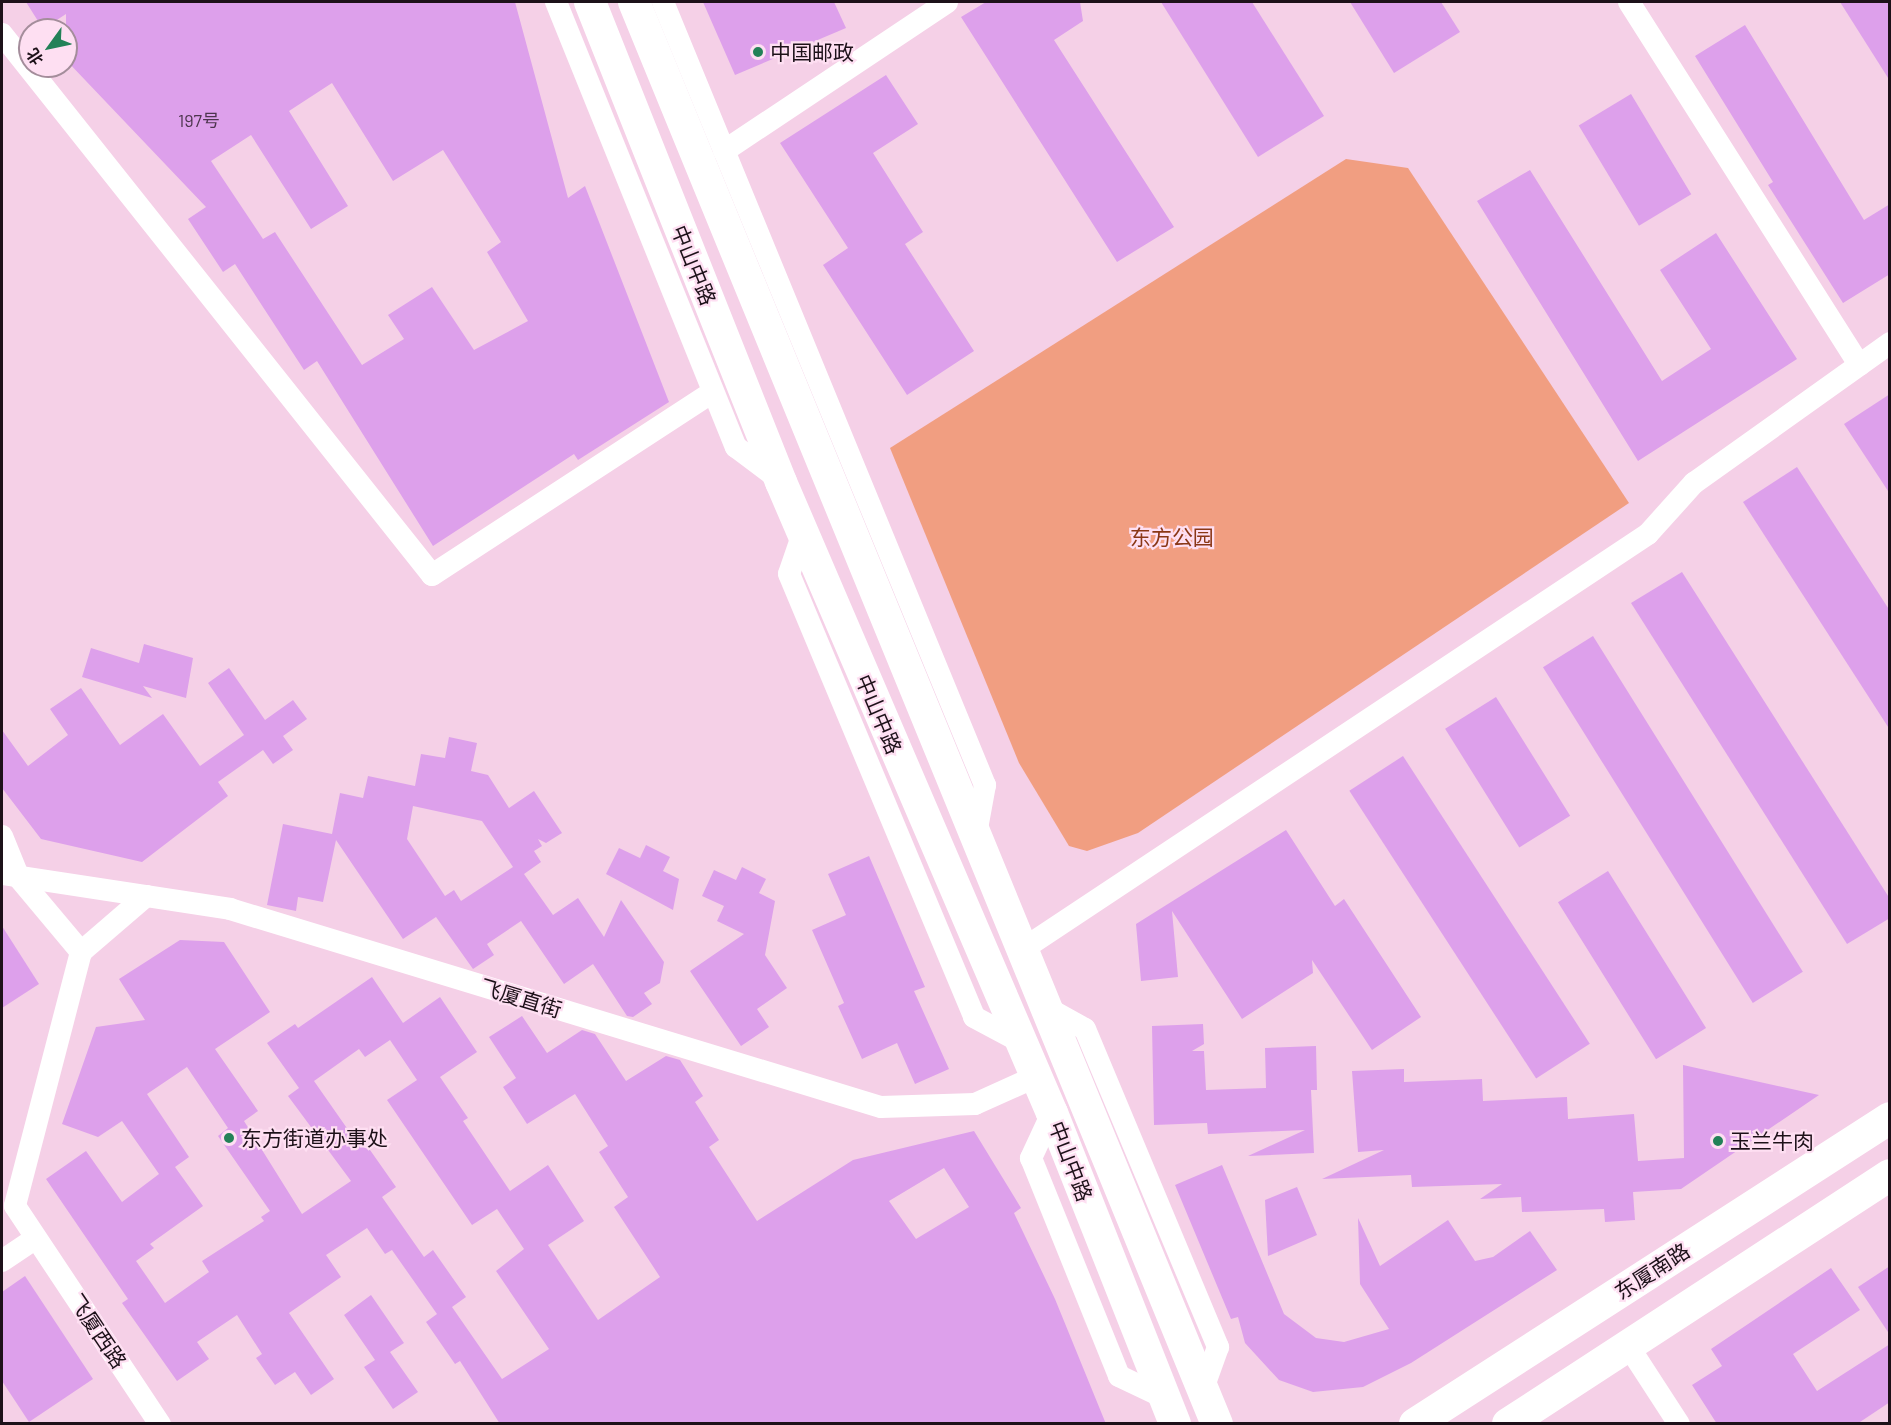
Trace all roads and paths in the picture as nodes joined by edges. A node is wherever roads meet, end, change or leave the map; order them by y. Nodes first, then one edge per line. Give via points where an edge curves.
1 (556, 2) edge
2 (590, 2) edge
3 (634, 2) edge
4 (663, 2) edge
5 (947, 2) edge
6 (1629, 2) edge
7 (2, 34) edge
8 (724, 151) junction
9 (618, 152) junction
10 (655, 168) junction
11 (715, 199) junction
12 (755, 228) junction
13 (1890, 343) edge
14 (1859, 365) junction
15 (713, 392) junction
16 (809, 428) junction
17 (853, 465) junction
18 (781, 482) junction
19 (976, 834) junction
20 (2, 836) edge
21 (10, 876) edge
22 (146, 896) junction
23 (1023, 949) junction
24 (81, 952) junction
25 (1035, 1077) junction
26 (1890, 1118) edge
27 (1888, 1178) edge
28 (35, 1239) junction
29 (2, 1261) edge
30 (1627, 1344) junction
31 (1169, 1410) edge
32 (160, 1424) edge
33 (1217, 1424) edge
34 (1415, 1424) edge
35 (1508, 1424) edge
36 (1679, 1424) edge

1 - 9 street
2 - 10 main road, 中山中路
3 - 11 main road, 中山中路
4 - 8 street
5 - 8 street
6 - 14 street
7 - 15 street via 432,575
8 - 12 street
9 - 10 street
9 - 15 street
10 - 18 main road, 中山中路
11 - 12 street
11 - 16 main road, 中山中路
12 - 17 street
13 - 14 street
14 - 23 street via 1694,483 1648,534
15 - 18 street via 736,447
16 - 17 street
16 - 19 main road, 中山中路
17 - 19 street via 985,785
18 - 25 main road, 中山中路
19 - 23 main road, 中山中路
20 - 21 street
21 - 22 street, 飞厦直街
21 - 24 street
22 - 24 street
22 - 25 street, 飞厦直街 via 230,909 881,1107 975,1104
23 - 33 main road, 中山中路
24 - 28 street, 飞厦西路 via 15,1206
25 - 31 main road, 中山中路
26 - 34 main road, 东厦南路
27 - 30 main road
28 - 29 street
28 - 32 street, 飞厦西路
30 - 35 main road
30 - 36 street

